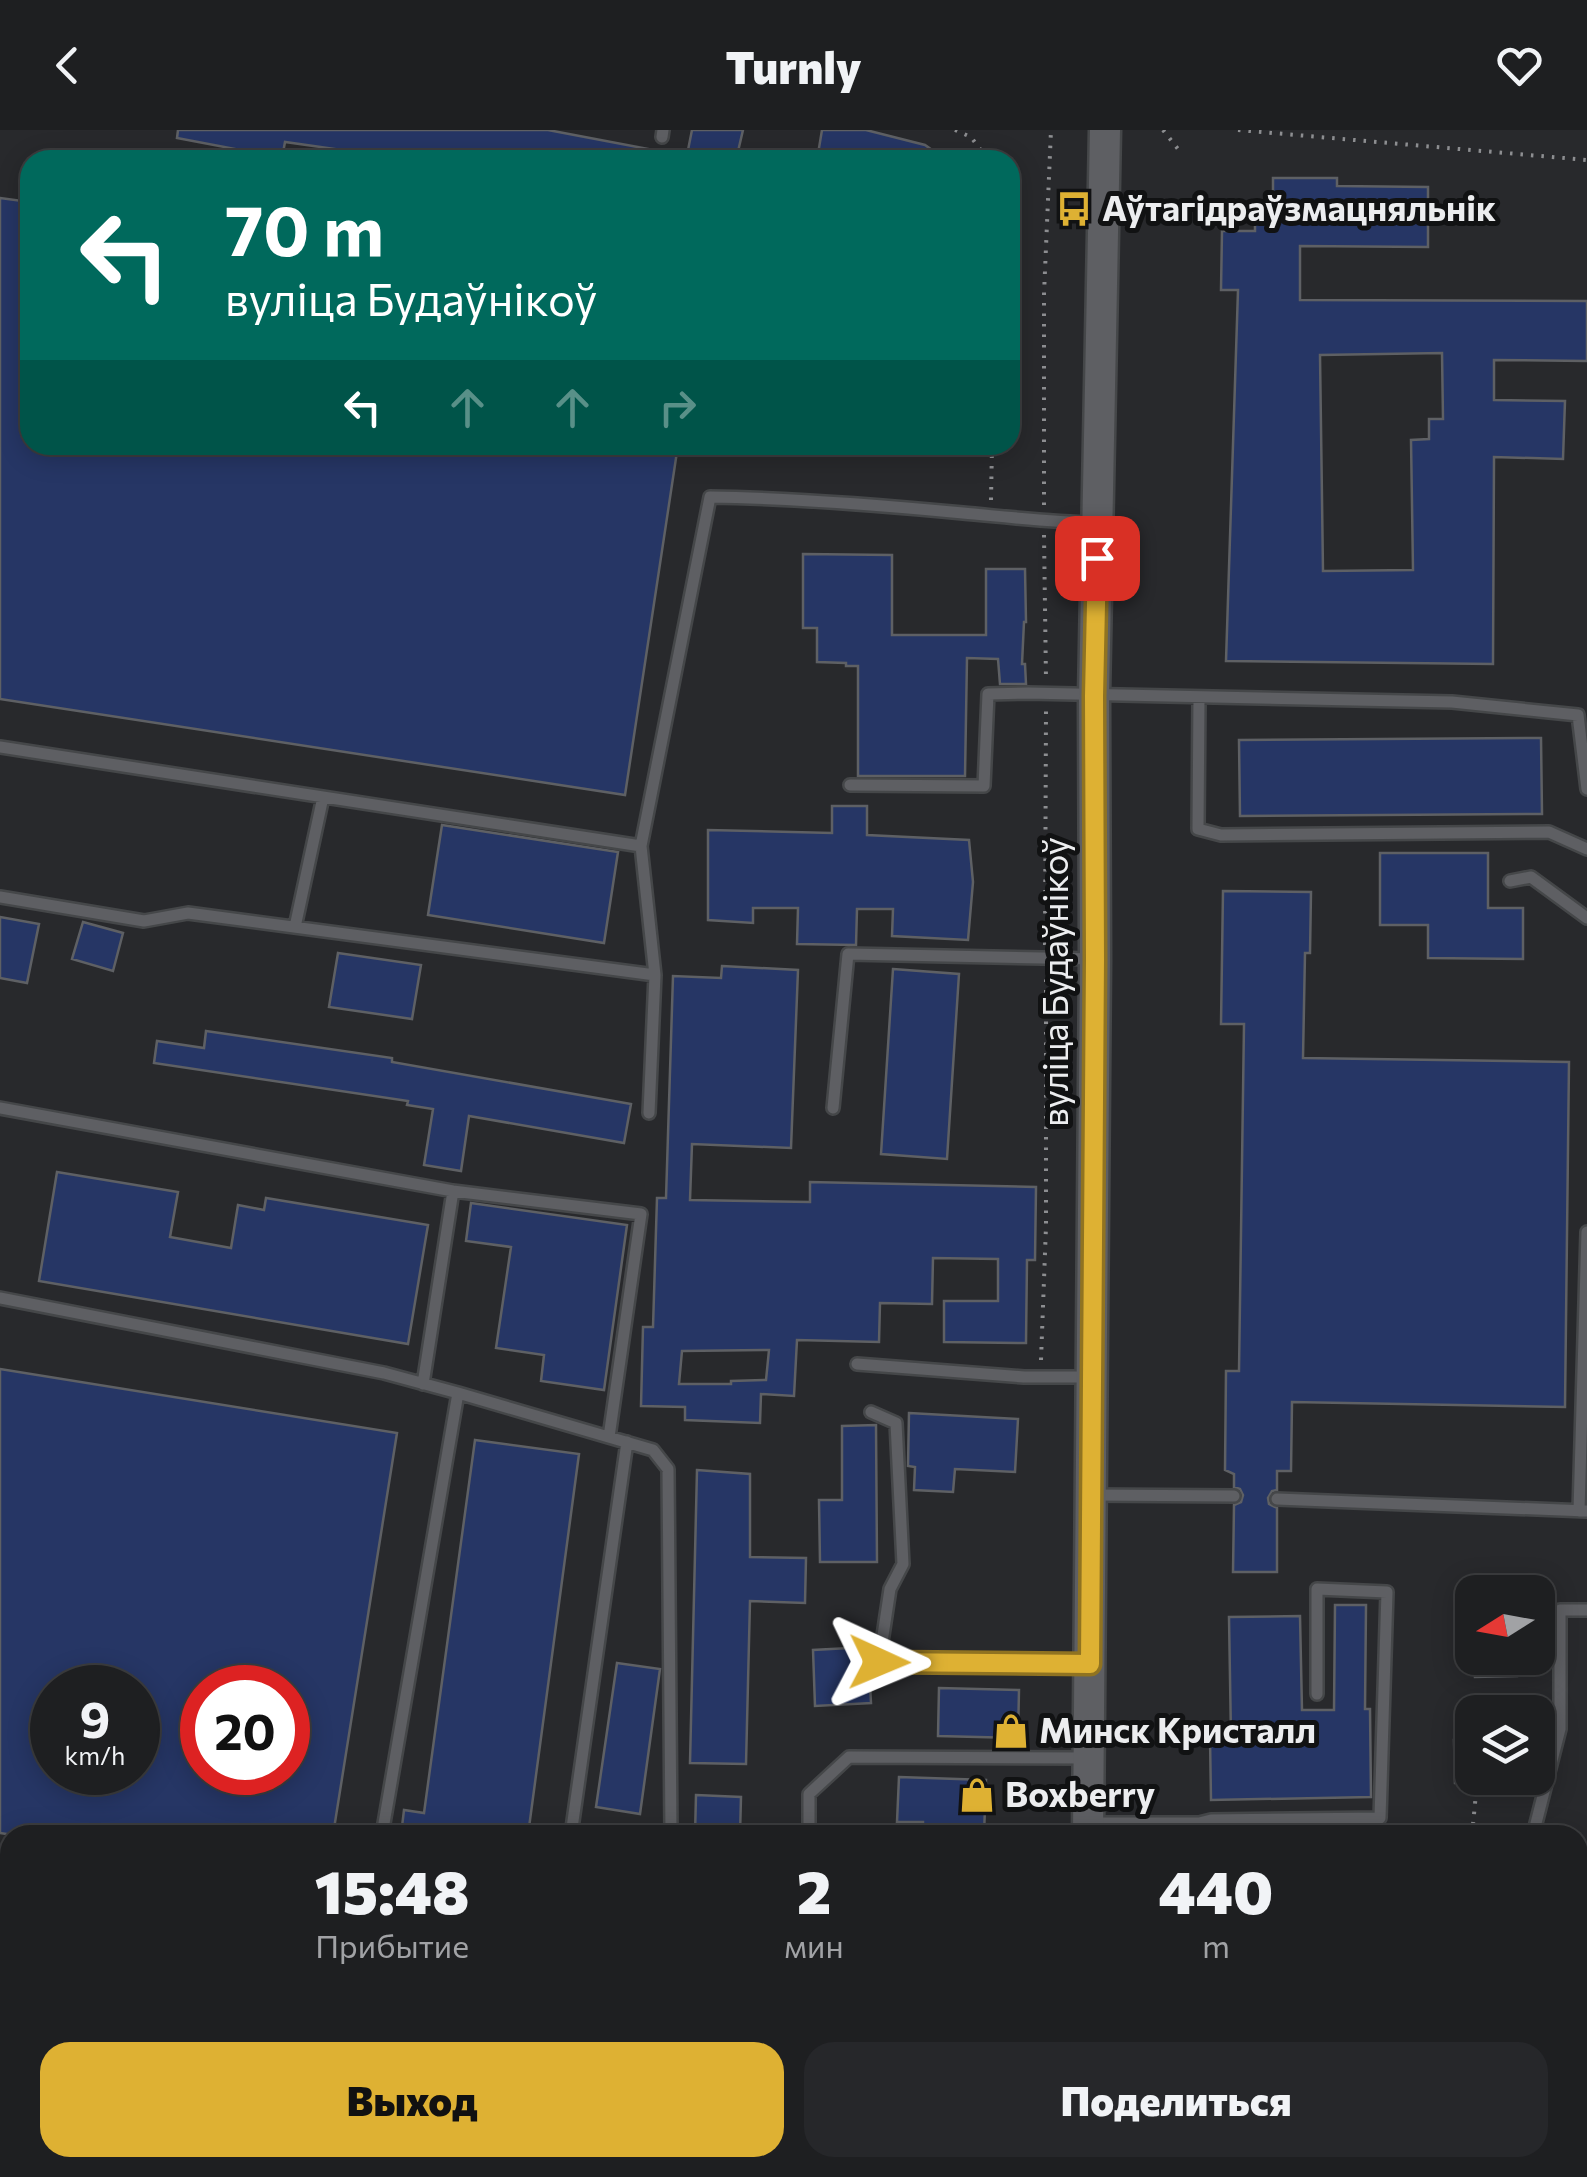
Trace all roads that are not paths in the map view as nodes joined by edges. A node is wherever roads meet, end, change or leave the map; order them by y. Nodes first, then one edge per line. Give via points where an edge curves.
1 (1105, 130) edge
2 (1098, 523) junction
3 (1094, 696) junction
4 (1199, 698) junction
5 (0, 747) edge
6 (850, 786) dead end
7 (1587, 789) edge
8 (324, 797) junction
9 (641, 846) junction
10 (1587, 849) edge
11 (1510, 881) dead end
12 (0, 898) edge
13 (1587, 918) edge
14 (296, 928) junction
15 (1095, 959) junction
16 (655, 976) junction
17 (0, 1108) edge
18 (833, 1108) dead end
19 (649, 1113) dead end
20 (454, 1191) junction
21 (1587, 1232) edge
22 (0, 1298) edge
23 (858, 1364) dead end
24 (1091, 1377) junction
25 (423, 1384) junction
26 (458, 1393) junction
27 (871, 1412) dead end
28 (609, 1437) junction
29 (626, 1442) junction
30 (1091, 1495) junction
31 (1234, 1496) dead end
32 (1277, 1500) dead end
33 (1583, 1511) edge
34 (1587, 1610) edge
35 (1090, 1664) junction
36 (1316, 1694) dead end
37 (1088, 1758) junction
38 (384, 1825) edge
39 (572, 1825) edge
40 (672, 1825) edge
41 (809, 1825) edge
42 (1088, 1825) edge
43 (1162, 1825) edge
44 (1536, 1825) edge

1 - 2 main road, вуліца Будаўнікоў
2 - 3 main road, вуліца Будаўнікоў
2 - 9 lane via 710,497
3 - 4 lane
3 - 6 lane via 988,694 984,786
3 - 15 main road, вуліца Будаўнікоў
4 - 7 lane via 1452,702 1578,714
4 - 10 lane via 1198,829 1220,835 1549,832
5 - 8 lane
8 - 9 lane
8 - 14 lane
9 - 16 lane
11 - 13 lane via 1531,877
12 - 14 lane via 144,921 188,913
14 - 16 lane
15 - 18 lane via 848,954
15 - 24 main road, вуліца Будаўнікоў
16 - 19 lane
17 - 20 lane
20 - 25 lane
20 - 28 lane via 642,1214
21 - 33 lane
22 - 25 lane
23 - 24 lane
24 - 30 main road, вуліца Будаўнікоў
25 - 26 lane
26 - 28 lane
26 - 38 lane
27 - 35 lane via 896,1423 903,1564 890,1589 879,1662
28 - 29 lane
29 - 39 lane
29 - 40 lane via 654,1450 668,1470
30 - 31 lane
30 - 35 main road, вуліца Будаўнікоў
32 - 33 lane
34 - 44 lane via 1560,1610 1560,1729
35 - 37 main road, вуліца Будаўнікоў
36 - 43 lane via 1317,1590 1388,1592 1380,1818
37 - 41 lane via 849,1757 809,1794
37 - 42 main road, вуліца Будаўнікоў

